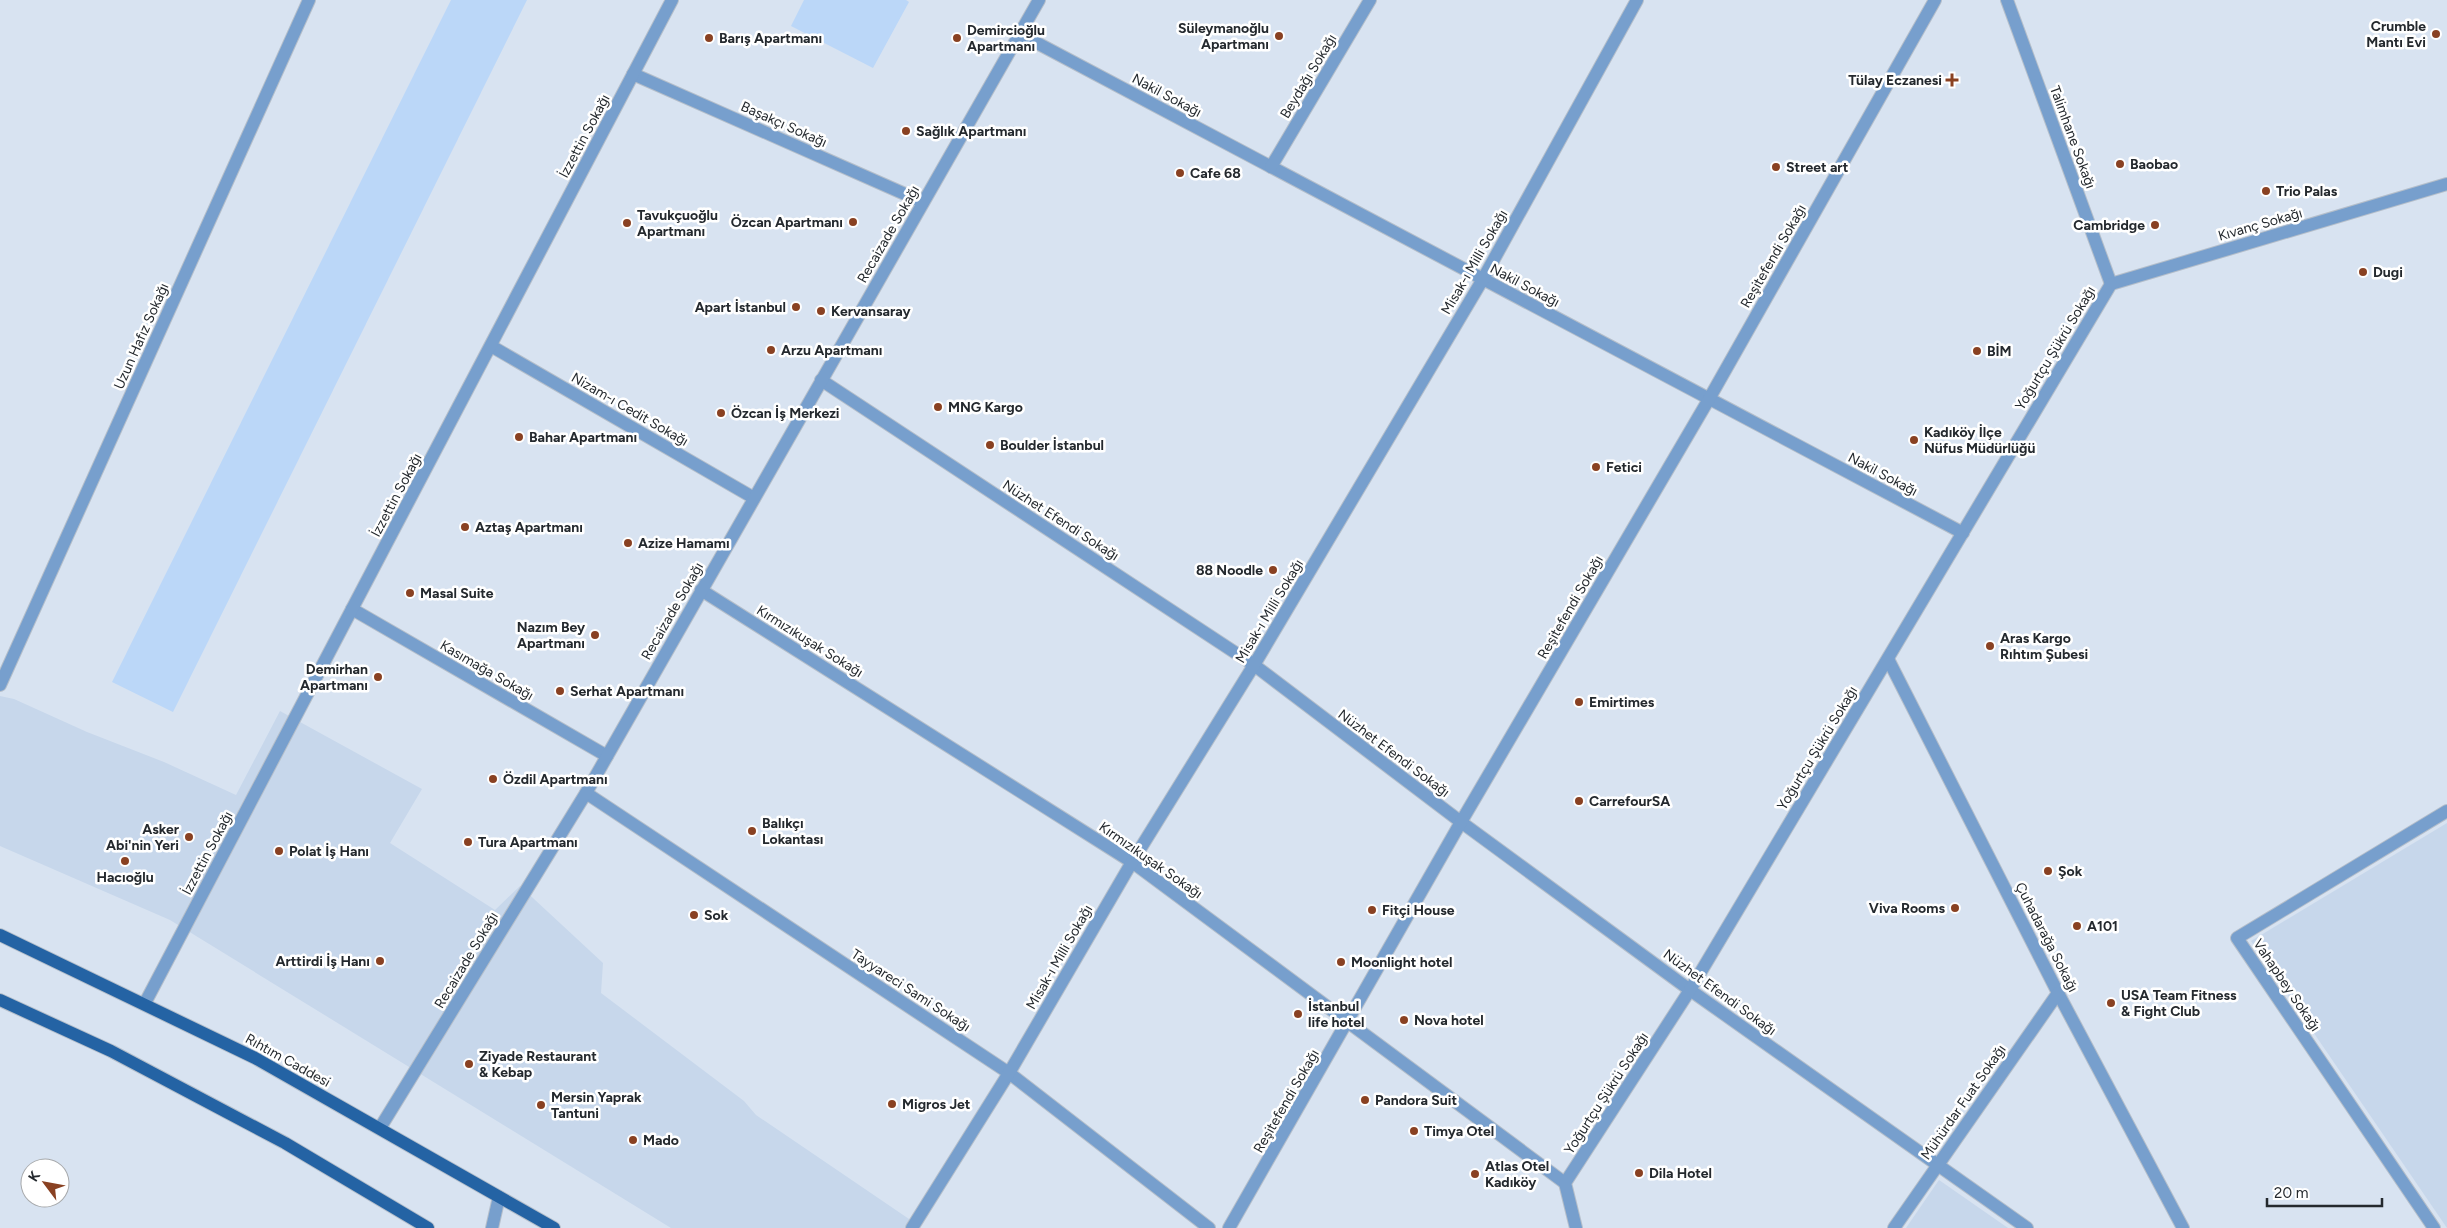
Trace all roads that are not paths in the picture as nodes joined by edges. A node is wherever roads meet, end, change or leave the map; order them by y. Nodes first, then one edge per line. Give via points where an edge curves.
1 (309, 0) edge
2 (672, 0) edge
3 (1039, 0) edge
4 (1370, 0) edge
5 (1637, 0) edge
6 (1935, 0) edge
7 (2007, 0) edge
8 (1020, 34) junction
9 (633, 74) junction
10 (1271, 168) junction
11 (2447, 184) edge
12 (923, 202) junction
13 (1483, 280) junction
14 (2111, 284) junction
15 (491, 346) junction
16 (821, 380) junction
17 (1709, 399) junction
18 (754, 498) junction
19 (1963, 533) junction
20 (701, 590) junction
21 (352, 609) junction
22 (1888, 659) junction
23 (1254, 665) junction
24 (0, 685) edge
25 (607, 756) junction
26 (586, 793) junction
27 (2447, 811) edge
28 (1461, 822) junction
29 (1132, 862) junction
30 (0, 935) edge
31 (1690, 990) junction
32 (2058, 993) junction
33 (0, 1000) edge
34 (145, 1003) junction
35 (1348, 1022) junction
36 (1009, 1073) junction
37 (380, 1128) junction
38 (1936, 1166) junction
39 (1565, 1183) junction
40 (499, 1197) junction
41 (428, 1228) edge
42 (492, 1228) edge
43 (554, 1228) edge
44 (912, 1228) edge
45 (1209, 1228) edge
46 (1229, 1228) edge
47 (1576, 1228) edge
48 (1894, 1228) edge
49 (2027, 1228) edge
50 (2183, 1228) edge
51 (2434, 1228) edge

1 - 24 street, Uzun Hafız Sokağı
2 - 9 street, İzzettin Sokağı
3 - 8 street, Recaizade Sokağı
4 - 10 street, Beydağı Sokağı
5 - 13 street, Misak-ı Milli Sokağı
6 - 17 street, Reşitefendi Sokağı
7 - 14 street, Talimhane Sokağı
8 - 10 street, Nakil Sokağı
8 - 12 street, Recaizade Sokağı
9 - 12 street, Başakçı Sokağı
9 - 15 street, İzzettin Sokağı
10 - 13 street, Nakil Sokağı
11 - 14 street, Kıvanç Sokağı
12 - 16 street, Recaizade Sokağı
13 - 17 street, Nakil Sokağı
13 - 23 street, Misak-ı Milli Sokağı
14 - 19 street, Yoğurtçu Şükrü Sokağı
15 - 18 street, Nizam-ı Cedit Sokağı
15 - 21 street, İzzettin Sokağı
16 - 18 street, Recaizade Sokağı
16 - 23 street, Nüzhet Efendi Sokağı
17 - 19 street, Nakil Sokağı
17 - 28 street, Reşitefendi Sokağı
18 - 20 street, Recaizade Sokağı
19 - 22 street, Yoğurtçu Şükrü Sokağı
20 - 25 street, Recaizade Sokağı
20 - 29 street, Kırmızıkuşak Sokağı
21 - 25 street, Kasımağa Sokağı
21 - 34 street, İzzettin Sokağı
22 - 31 street, Yoğurtçu Şükrü Sokağı
22 - 32 street, Çuhadarağa Sokağı
23 - 28 street, Nüzhet Efendi Sokağı
23 - 29 street, Misak-ı Milli Sokağı
25 - 26 street, Recaizade Sokağı
26 - 36 street, Tayyareci Sami Sokağı
26 - 37 street, Recaizade Sokağı
27 - 51 street, Vahapbey Sokağı via 2237,938
28 - 31 street, Nüzhet Efendi Sokağı
28 - 35 street, Reşitefendi Sokağı
29 - 35 street, Kırmızıkuşak Sokağı
29 - 36 street, Misak-ı Milli Sokağı
30 - 34 main road, Rıhtım Caddesi
31 - 38 street, Nüzhet Efendi Sokağı
31 - 39 street, Yoğurtçu Şükrü Sokağı
32 - 38 street, Mühürdar Fuat Sokağı
32 - 50 street, Çuhadarağa Sokağı
33 - 41 main road via 112,1051 285,1143
34 - 37 main road, Rıhtım Caddesi via 255,1058
35 - 39 street, Kırmızıkuşak Sokağı
35 - 46 street, Reşitefendi Sokağı
36 - 44 street, Misak-ı Milli Sokağı
36 - 45 street, Tayyareci Sami Sokağı
37 - 40 main road, Rıhtım Caddesi
38 - 48 street, Mühürdar Fuat Sokağı
38 - 49 street, Nüzhet Efendi Sokağı
39 - 47 street
40 - 42 street
40 - 43 main road, Rıhtım Caddesi

